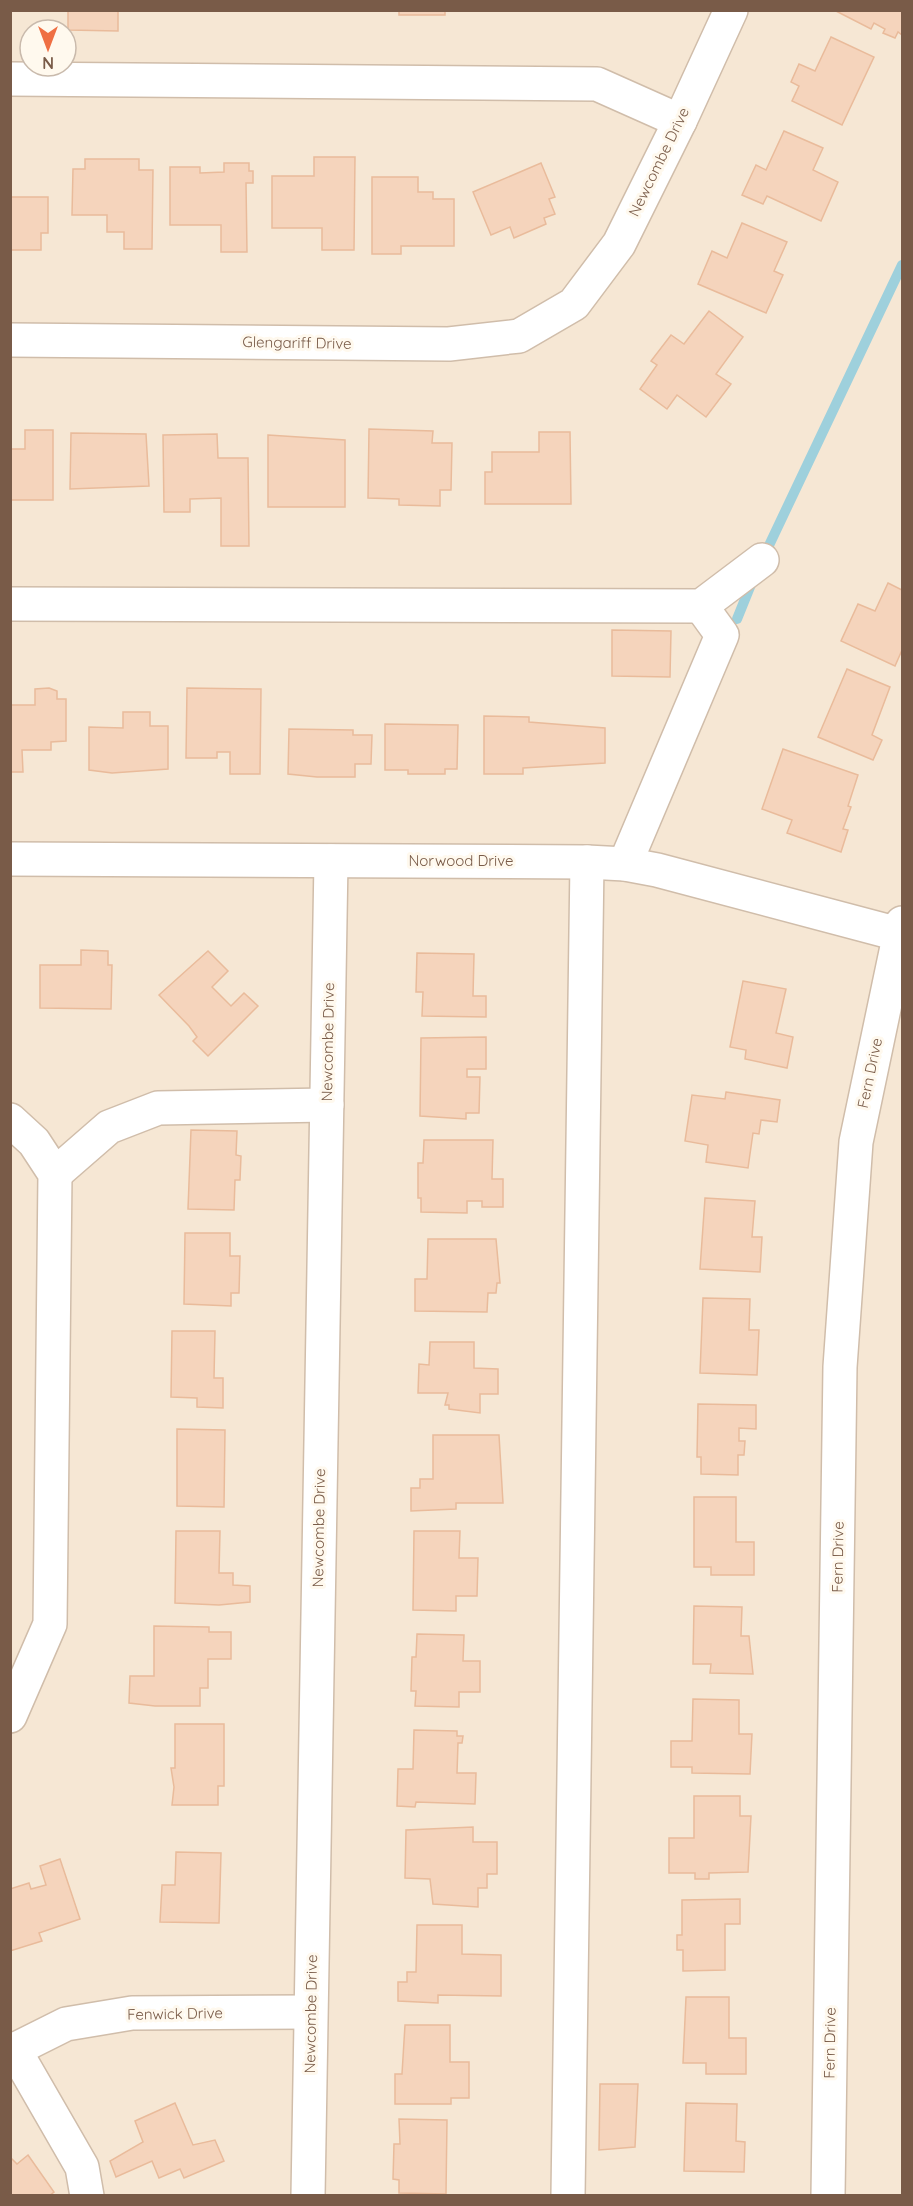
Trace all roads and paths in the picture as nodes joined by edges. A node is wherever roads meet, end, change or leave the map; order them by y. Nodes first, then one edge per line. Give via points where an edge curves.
1 (731, 10) edge
2 (10, 79) edge
3 (680, 121) junction
4 (574, 304) joint
5 (10, 340) edge
6 (762, 560) dead end
7 (10, 604) edge
8 (701, 606) junction
9 (10, 859) edge
10 (331, 861) junction
11 (587, 862) junction
12 (626, 864) junction
13 (901, 931) edge
14 (327, 1105) junction
15 (10, 1120) edge
16 (55, 1174) junction
17 (10, 1716) edge
18 (310, 2012) junction
19 (12, 2051) edge
20 (87, 2196) edge
21 (308, 2196) edge
22 (568, 2196) edge
23 (828, 2196) edge

1 - 3 street, Newcombe Drive
2 - 3 street via 597,84
3 - 4 street, Newcombe Drive via 619,244
4 - 5 street, Glengariff Drive via 519,336 449,344
6 - 8 street
7 - 8 street
8 - 12 street via 722,635
9 - 10 street, Norwood Drive
10 - 11 street, Norwood Drive
10 - 14 street, Newcombe Drive
11 - 12 street, Norwood Drive
11 - 22 street
12 - 13 street, Norwood Drive
13 - 23 street, Fern Drive via 856,1142 840,1367
14 - 16 street via 158,1108 109,1127
14 - 18 street, Newcombe Drive
15 - 16 street via 34,1142
16 - 17 street via 50,1624
18 - 19 street, Fenwick Drive via 132,2013 66,2024
18 - 21 street, Newcombe Drive
19 - 20 street via 82,2168

